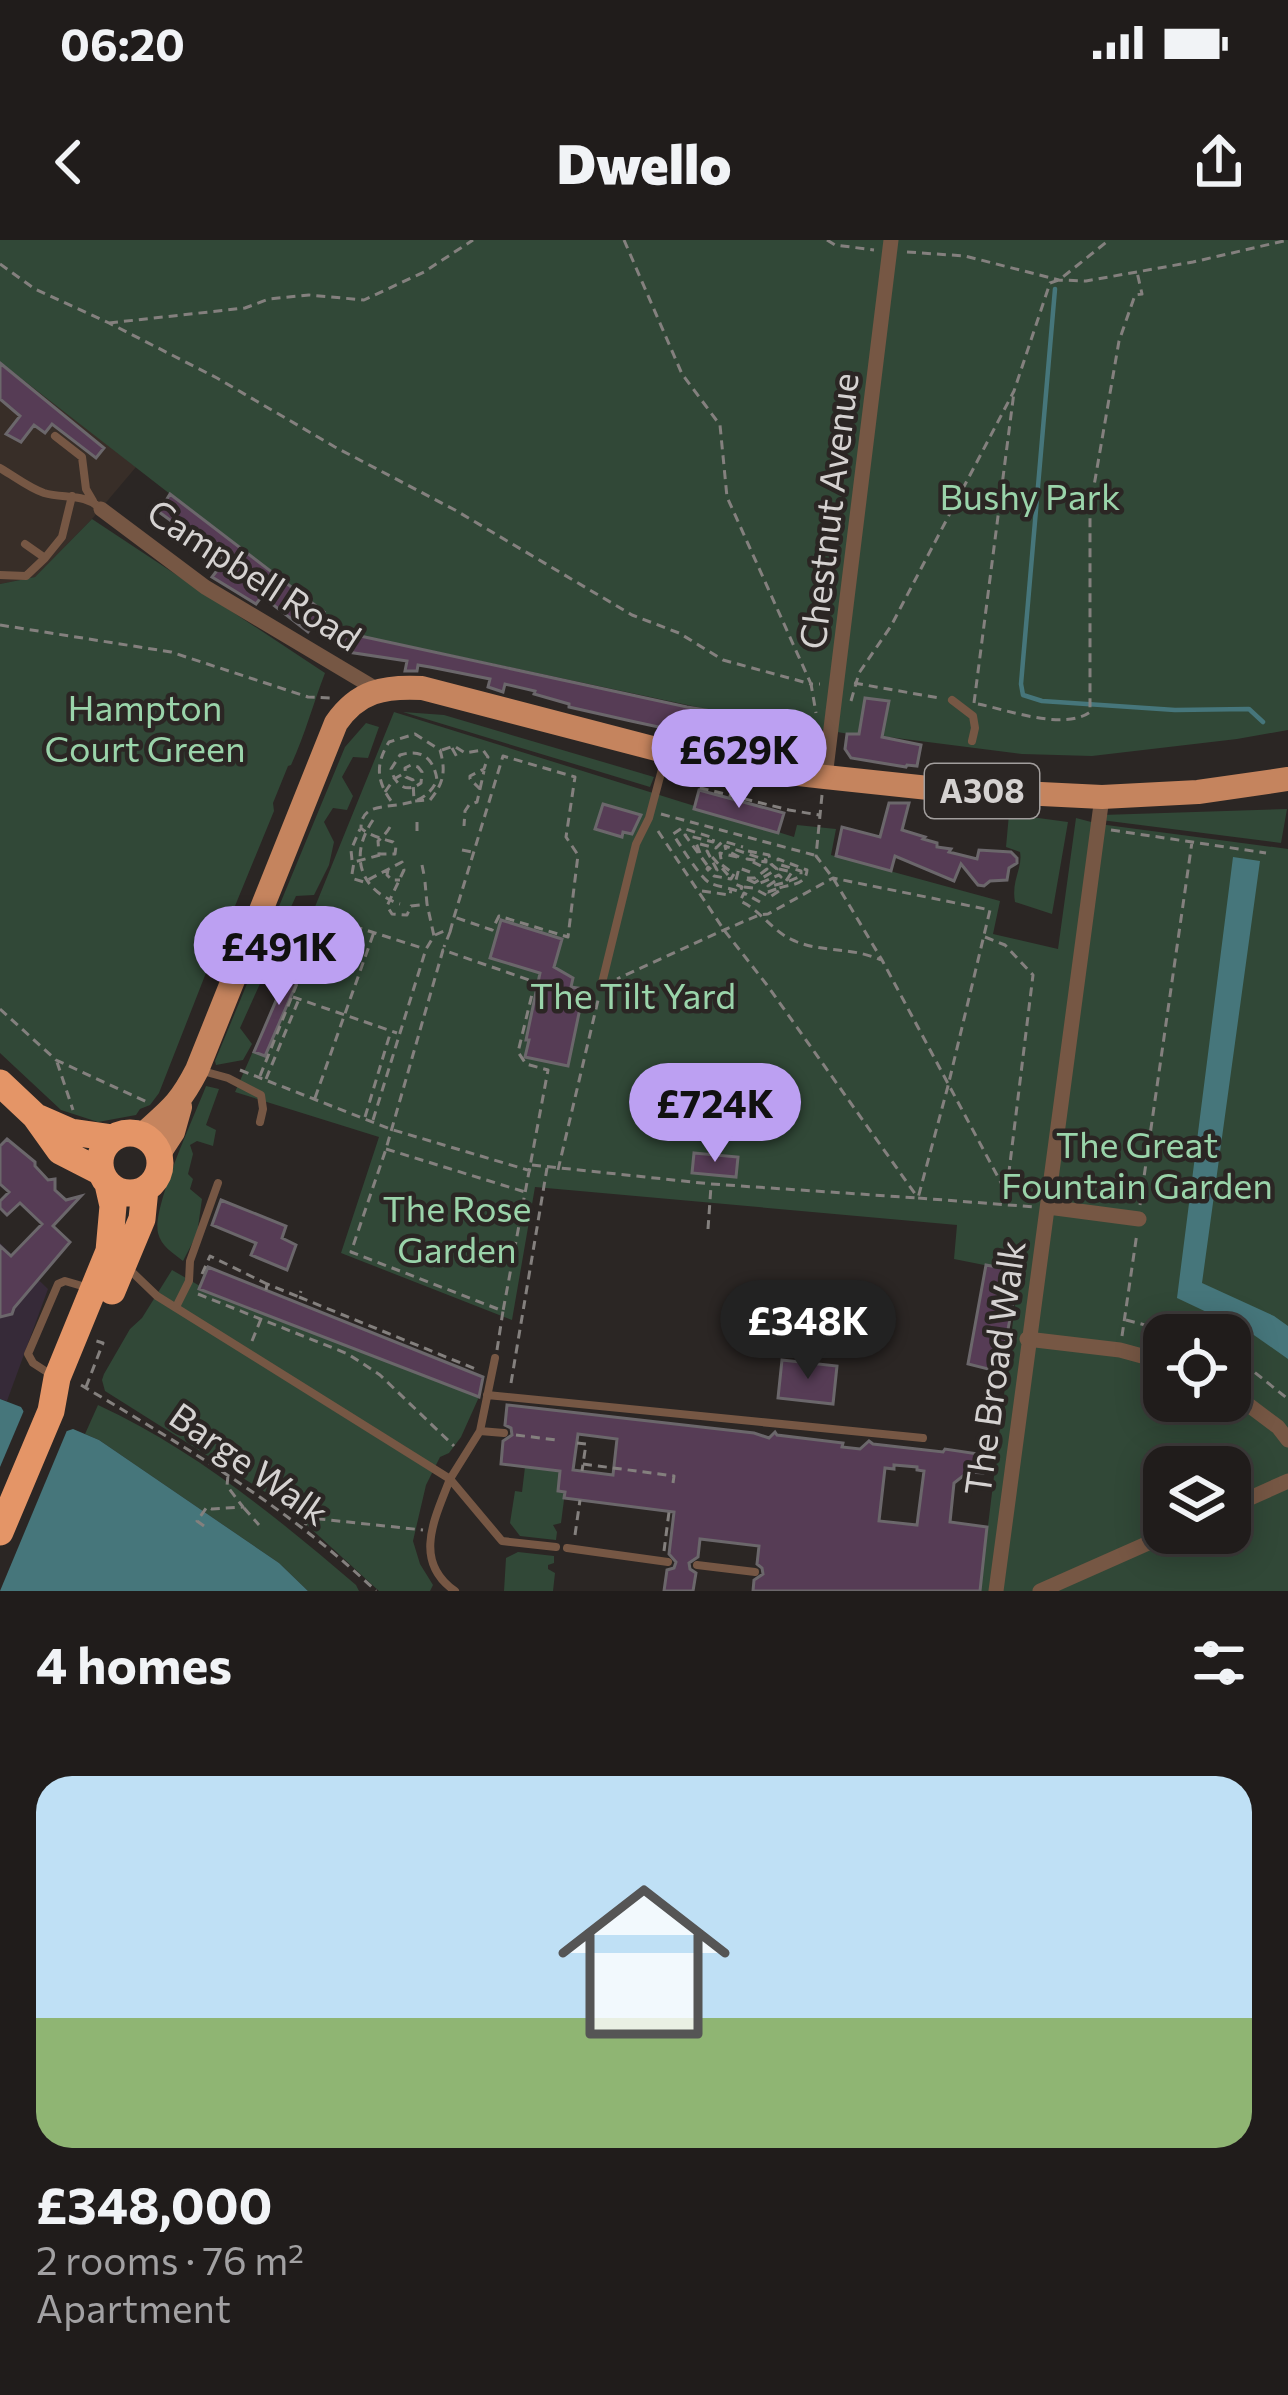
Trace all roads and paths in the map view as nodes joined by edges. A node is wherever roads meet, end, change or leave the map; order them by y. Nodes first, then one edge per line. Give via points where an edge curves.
1 (473, 240) edge
2 (624, 240) edge
3 (827, 240) edge
4 (1109, 240) edge
5 (1288, 240) edge
6 (893, 244) edge
7 (0, 265) edge
8 (1137, 272) junction
9 (1060, 280) junction
10 (109, 323) junction
11 (1014, 391) junction
12 (55, 436) dead end
13 (0, 468) edge
14 (72, 496) junction
15 (98, 506) junction
16 (25, 544) dead end
17 (45, 558) junction
18 (0, 575) edge
19 (0, 625) edge
20 (856, 682) dead end
21 (811, 684) junction
22 (838, 686) junction
23 (366, 695) junction
24 (952, 700) dead end
25 (974, 704) dead end
26 (1090, 712) dead end
27 (819, 729) dead end
28 (972, 741) dead end
29 (451, 746) junction
30 (440, 750) junction
31 (458, 759) dead end
32 (664, 764) junction
33 (484, 769) junction
34 (404, 773) junction
35 (1288, 778) edge
36 (394, 779) junction
37 (824, 784) junction
38 (413, 788) junction
39 (479, 789) junction
40 (384, 793) junction
41 (1102, 797) junction
42 (414, 801) junction
43 (394, 806) junction
44 (650, 815) junction
45 (820, 815) junction
46 (373, 820) dead end
47 (417, 822) dead end
48 (464, 826) dead end
49 (391, 827) dead end
50 (361, 828) junction
51 (1097, 828) junction
52 (417, 833) dead end
53 (382, 837) junction
54 (1192, 842) junction
55 (711, 844) junction
56 (743, 848) dead end
57 (462, 850) dead end
58 (474, 852) junction
59 (1266, 853) dead end
60 (382, 854) junction
61 (699, 854) junction
62 (816, 856) junction
63 (746, 857) junction
64 (730, 863) dead end
65 (353, 865) junction
66 (422, 865) dead end
67 (708, 867) junction
68 (388, 868) junction
69 (739, 868) junction
70 (777, 869) junction
71 (362, 871) junction
72 (750, 872) dead end
73 (353, 875) junction
74 (424, 875) dead end
75 (728, 875) dead end
76 (832, 878) junction
77 (400, 880) junction
78 (785, 881) junction
79 (425, 882) dead end
80 (754, 883) junction
81 (778, 888) junction
82 (731, 889) junction
83 (763, 889) dead end
84 (742, 890) junction
85 (700, 891) junction
86 (760, 902) dead end
87 (400, 904) dead end
88 (427, 904) junction
89 (320, 907) dead end
90 (759, 915) junction
91 (324, 916) junction
92 (454, 917) junction
93 (724, 929) junction
94 (374, 932) junction
95 (450, 932) junction
96 (434, 936) junction
97 (983, 936) junction
98 (426, 949) junction
99 (443, 950) junction
100 (882, 961) junction
101 (601, 987) junction
102 (295, 998) junction
103 (0, 1009) edge
104 (345, 1015) junction
105 (391, 1030) junction
106 (399, 1034) junction
107 (56, 1060) junction
108 (550, 1062) dead end
109 (197, 1070) junction
110 (232, 1070) dead end
111 (548, 1070) junction
112 (262, 1079) junction
113 (0, 1083) edge
114 (949, 1086) junction
115 (314, 1100) junction
116 (150, 1106) dead end
117 (35, 1116) junction
118 (76, 1118) dead end
119 (364, 1118) junction
120 (373, 1121) junction
121 (260, 1122) dead end
122 (391, 1129) junction
123 (138, 1143) junction
124 (386, 1149) junction
125 (532, 1168) junction
126 (547, 1168) junction
127 (558, 1170) junction
128 (104, 1178) junction
129 (218, 1183) dead end
130 (711, 1184) junction
131 (145, 1189) junction
132 (1006, 1192) junction
133 (526, 1193) junction
134 (918, 1198) junction
135 (1004, 1204) junction
136 (1025, 1206) dead end
137 (1048, 1207) junction
138 (1138, 1219) junction
139 (708, 1229) dead end
140 (124, 1264) junction
141 (94, 1289) junction
142 (176, 1307) junction
143 (503, 1311) junction
144 (262, 1317) junction
145 (1124, 1320) junction
146 (1143, 1325) edge
147 (1027, 1340) junction
148 (99, 1342) dead end
149 (1120, 1350) junction
150 (246, 1353) junction
151 (1143, 1356) edge
152 (495, 1358) joint
153 (1251, 1369) edge
154 (491, 1375) junction
155 (74, 1384) junction
156 (487, 1394) junction
157 (509, 1397) junction
158 (1288, 1399) edge
159 (1251, 1407) edge
160 (49, 1415) junction
161 (480, 1431) junction
162 (504, 1433) dead end
163 (515, 1435) dead end
164 (923, 1438) dead end
165 (556, 1440) dead end
166 (1288, 1440) edge
167 (577, 1443) dead end
168 (465, 1456) junction
169 (583, 1464) junction
170 (582, 1471) dead end
171 (228, 1475) junction
172 (674, 1476) junction
173 (682, 1477) dead end
174 (450, 1479) junction
175 (1288, 1481) edge
176 (673, 1483) dead end
177 (1251, 1498) edge
178 (580, 1500) dead end
179 (243, 1507) junction
180 (669, 1512) dead end
181 (259, 1525) dead end
182 (204, 1526) dead end
183 (304, 1527) junction
184 (431, 1529) junction
185 (0, 1532) edge
186 (1143, 1545) edge
187 (556, 1547) dead end
188 (570, 1549) joint
189 (666, 1561) joint
190 (697, 1565) dead end
191 (755, 1573) dead end
192 (376, 1591) edge
193 (455, 1591) edge
194 (996, 1591) edge
195 (1040, 1591) edge

1 - 10 path via 364,300 309,295
2 - 21 path via 682,374 720,425 727,496
3 - 6 path
4 - 9 path
5 - 8 path
6 - 9 path
6 - 22 street, Chestnut Avenue
7 - 10 path
8 - 9 path
8 - 26 path via 1145,295 1135,295 1119,341 1090,508
9 - 11 path via 1050,283
10 - 21 path via 632,615 723,660
11 - 20 path
11 - 25 path
12 - 15 lane via 82,457 86,489
13 - 14 lane via 45,493
14 - 15 lane
14 - 17 lane via 62,537
15 - 23 street, Campbell Road
16 - 17 lane
17 - 18 lane via 26,576
19 - 23 path via 170,652 308,697
21 - 22 path
21 - 27 path
22 - 37 street, Chestnut Avenue
23 - 32 main road, A308 via 422,688
23 - 109 main road via 329,735
24 - 28 lane via 974,716
29 - 30 path
29 - 31 path
29 - 33 path via 487,752
30 - 40 path via 415,734 389,742 377,776
30 - 42 path via 444,779 430,800
32 - 37 main road, A308
32 - 44 lane
32 - 45 path via 673,779 697,787
33 - 39 path
33 - 39 path via 470,779
34 - 36 path
34 - 38 path
34 - 38 path via 411,765 422,772
35 - 41 main road, A308
36 - 38 path
36 - 40 path
36 - 42 path via 400,755 430,760 437,780
37 - 41 main road, A308
37 - 45 path
38 - 42 path
39 - 48 path
40 - 43 path
41 - 51 street, The Broad Walk
42 - 43 path
43 - 50 path via 364,811
44 - 62 path
44 - 85 path
44 - 101 lane
45 - 62 path
46 - 71 path, bridge via 359,855
47 - 52 path
49 - 53 path
50 - 53 path
50 - 65 path
51 - 54 path
51 - 137 street, The Broad Walk
53 - 60 path
53 - 60 path via 396,847
54 - 59 path
54 - 138 path
55 - 56 path
55 - 61 path via 696,843
55 - 61 path via 685,836
55 - 82 path via 714,838 682,828 673,834 705,881
57 - 58 path
58 - 92 path
58 - 92 path via 503,755 574,777 566,837 578,855 568,937 499,916 492,930
60 - 65 path
61 - 67 path
62 - 76 path
63 - 67 path via 719,855 731,879
63 - 70 path via 748,850 769,855
63 - 80 path via 767,869 744,878
64 - 69 path
65 - 73 path
66 - 74 path
67 - 75 path via 717,870 707,851
68 - 73 path via 364,882
68 - 77 path
68 - 77 path via 402,862
69 - 72 path
69 - 84 path via 735,884
70 - 78 path via 792,872
70 - 80 path
71 - 73 path
71 - 87 path, bridge via 384,899
76 - 90 path
76 - 97 path via 990,910
76 - 100 path
77 - 88 path via 387,906 392,914
78 - 80 path via 768,886 779,874
78 - 81 path via 802,873 778,859 808,870 799,883
79 - 88 path
81 - 83 path
81 - 84 path via 770,897
82 - 84 path
82 - 85 path
84 - 86 path
84 - 90 path via 740,901
85 - 93 path
88 - 96 path
89 - 91 path
90 - 93 path
90 - 100 path via 800,944 860,950
91 - 94 path
91 - 102 path
92 - 95 path
93 - 101 path
93 - 134 path
94 - 98 path
94 - 104 path
95 - 96 path
95 - 99 path
96 - 98 path
97 - 114 path
97 - 132 path via 1005,945 1033,975
98 - 106 path
99 - 111 path via 535,982 518,1052 526,1064
99 - 122 path
100 - 114 path
101 - 127 path
102 - 104 path
102 - 112 path
103 - 107 path
104 - 105 path
104 - 115 path
105 - 106 path
105 - 119 path
106 - 120 path
107 - 116 path
107 - 118 path
108 - 111 path
109 - 121 lane via 261,1095
109 - 123 main road via 182,1099
110 - 112 path
111 - 125 path
112 - 115 path
113 - 117 highway
114 - 132 path
114 - 134 path
115 - 119 path
117 - 123 highway
117 - 128 highway via 60,1150
119 - 120 path
120 - 122 path
122 - 124 path
122 - 125 path
123 - 128 highway via 103,1150
123 - 131 highway via 158,1172
124 - 133 path
124 - 143 path via 351,1252
125 - 126 path
125 - 133 path
126 - 127 path
126 - 157 path
127 - 130 path
128 - 131 highway via 121,1192
128 - 141 highway via 112,1230
129 - 142 lane
130 - 134 path
130 - 139 path
131 - 140 highway
132 - 135 path
133 - 143 path
134 - 135 path
135 - 136 path
137 - 138 street
137 - 147 street, The Broad Walk
138 - 145 path
140 - 142 lane
140 - 160 highway via 73,1382
141 - 155 highway
141 - 155 lane via 58,1284 28,1358
142 - 150 lane
143 - 152 path
144 - 150 path
144 - 154 path via 195,1293 210,1256 266,1287
144 - 168 path via 364,1364
145 - 146 path
145 - 149 path
147 - 149 street
147 - 194 street, The Broad Walk
148 - 155 path
149 - 151 street
150 - 174 lane
152 - 154 lane
153 - 158 path
154 - 156 lane
155 - 160 highway
155 - 171 path, Barge Walk
156 - 157 lane
156 - 161 lane
157 - 164 lane
159 - 166 street
160 - 185 highway
161 - 162 lane
161 - 168 lane
163 - 165 path
167 - 169 path via 586,1444
168 - 174 lane
169 - 170 path
169 - 172 path
171 - 179 path
171 - 183 path, Barge Walk
172 - 173 path
172 - 176 path
174 - 184 lane
174 - 187 lane via 502,1541
175 - 177 street
178 - 188 path
179 - 181 path
179 - 182 path via 207,1507 197,1521
180 - 189 path
183 - 184 path via 310,1518
183 - 192 path, Barge Walk
184 - 193 lane via 431,1559
186 - 195 street
188 - 189 lane
190 - 191 lane

